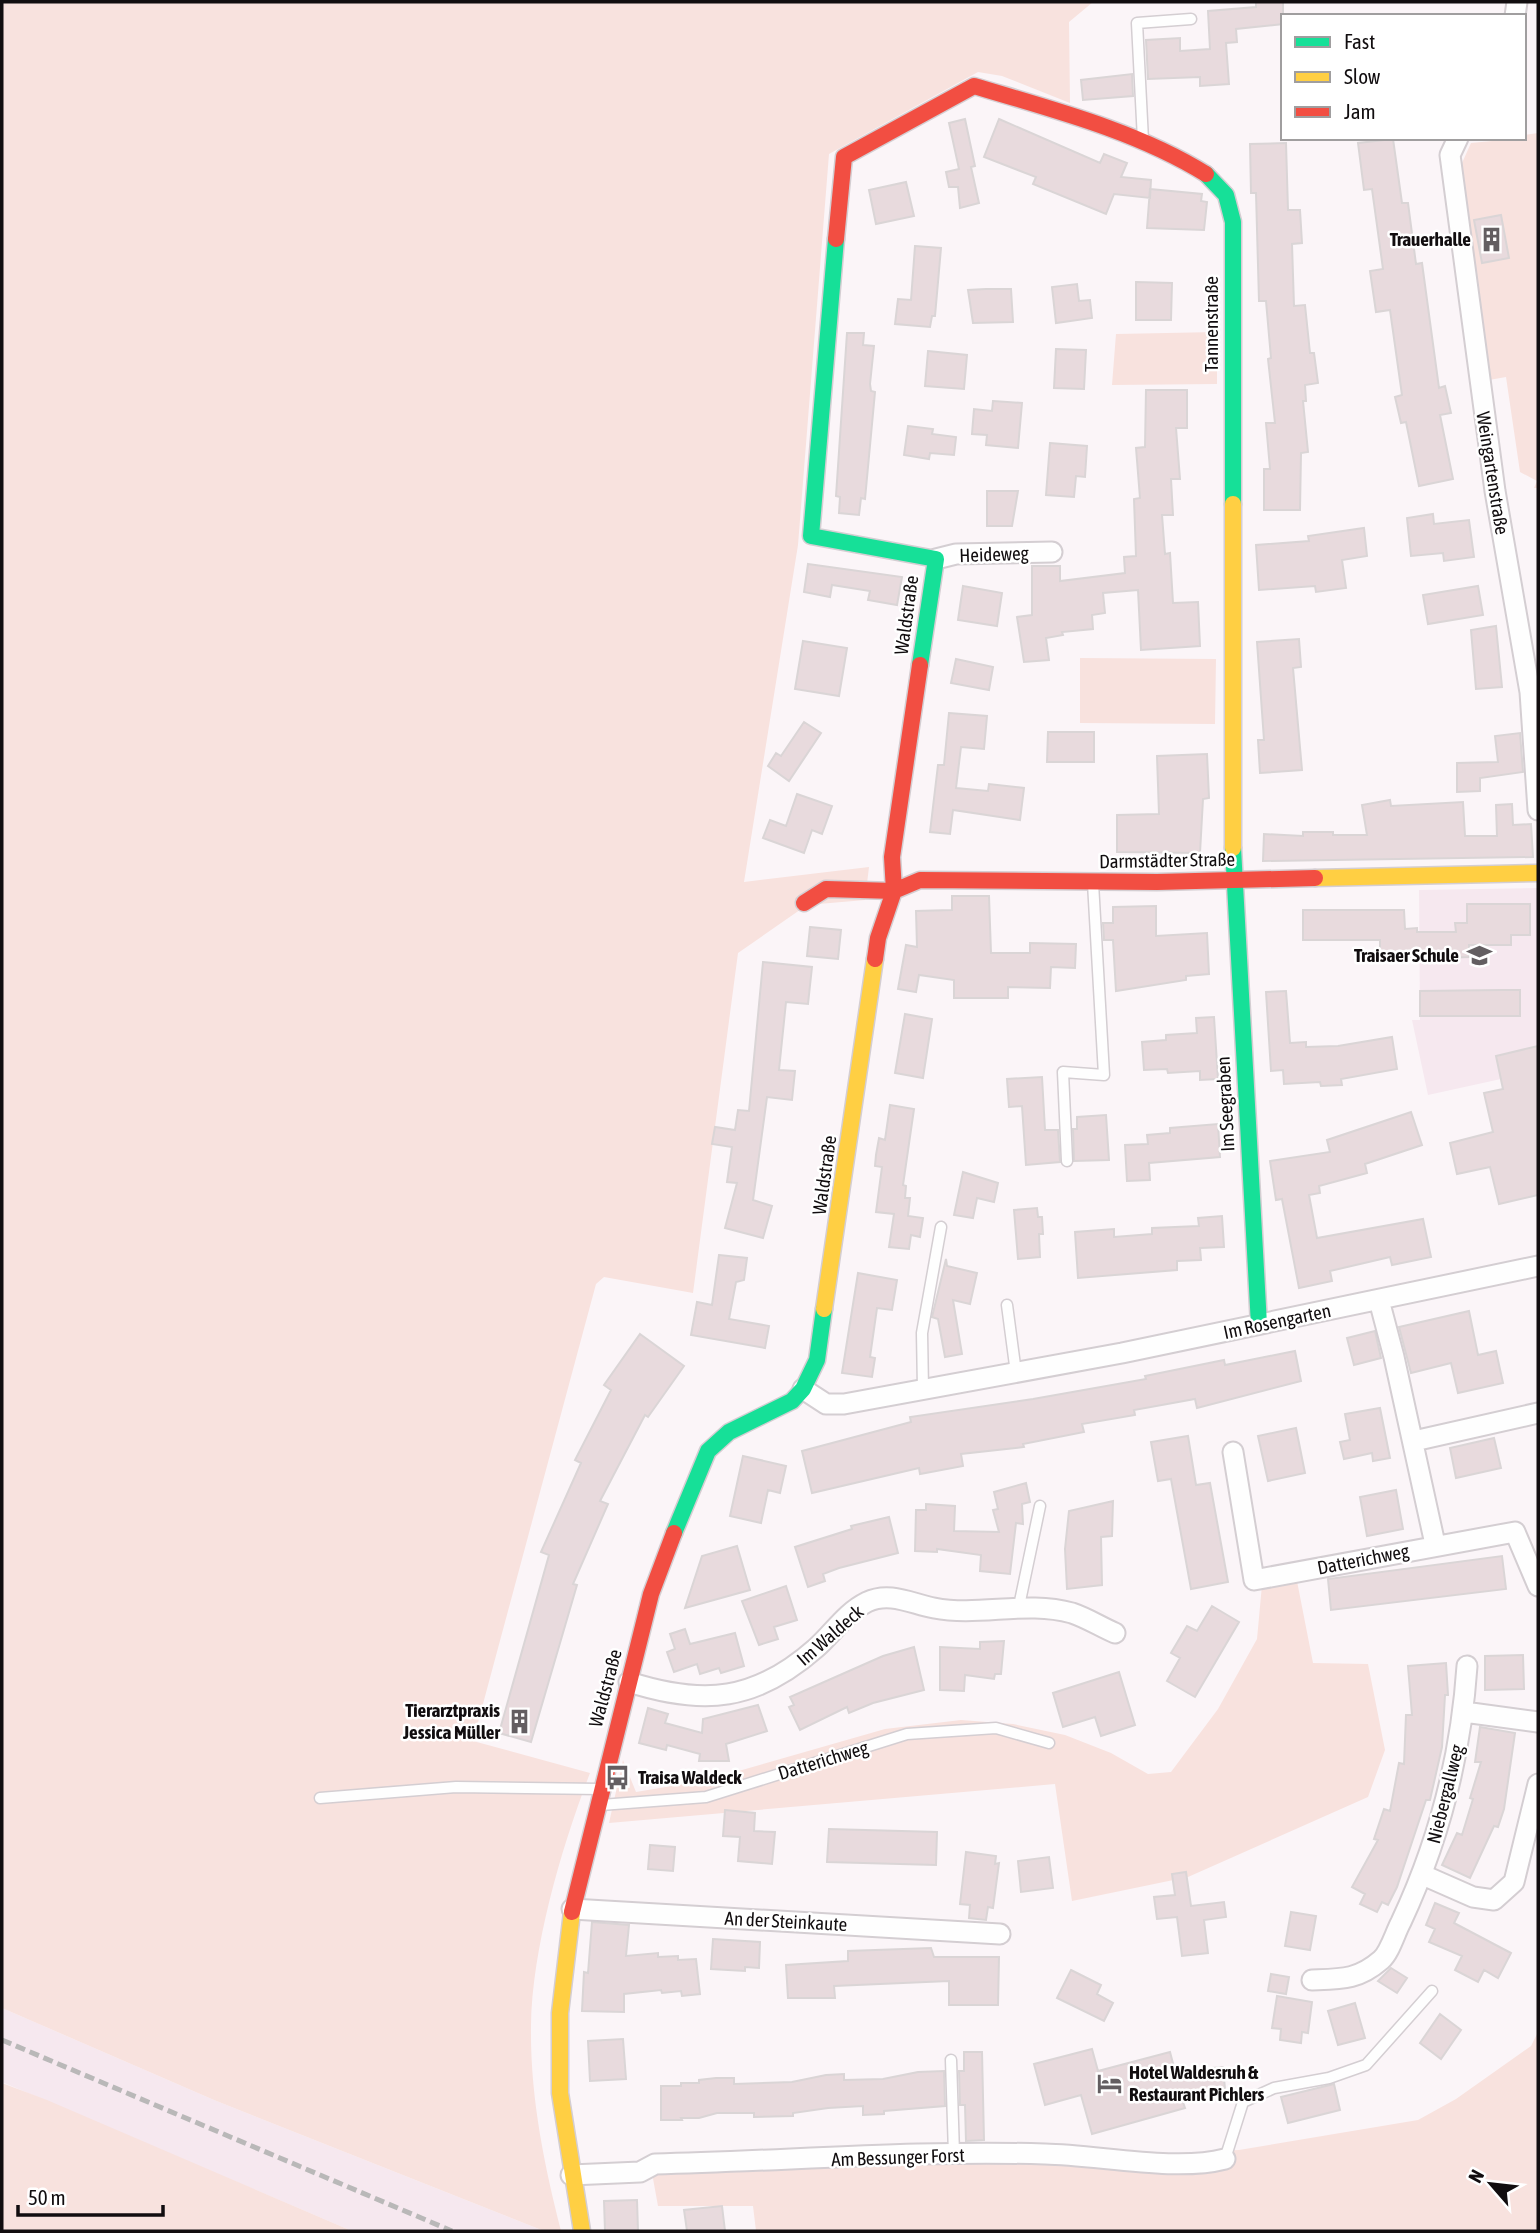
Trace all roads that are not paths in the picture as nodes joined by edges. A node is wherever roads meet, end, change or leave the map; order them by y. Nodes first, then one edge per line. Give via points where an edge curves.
1 (1191, 19) dead end
2 (1457, 140) edge
3 (1143, 144) junction
4 (844, 157) joint
5 (1052, 552) dead end
6 (936, 559) junction
7 (1538, 810) edge
8 (1538, 873) edge
9 (1233, 881) junction
10 (1093, 882) junction
11 (894, 891) junction
12 (804, 903) dead end
13 (1068, 1161) dead end
14 (941, 1227) dead end
15 (1538, 1266) edge
16 (1379, 1300) junction
17 (1007, 1305) dead end
18 (1259, 1325) junction
19 (1016, 1373) junction
20 (803, 1389) junction
21 (923, 1389) junction
22 (1538, 1413) edge
23 (1413, 1441) junction
24 (1233, 1452) dead end
25 (1040, 1506) dead end
26 (1435, 1544) junction
27 (1538, 1586) edge
28 (1019, 1606) junction
29 (1115, 1633) dead end
30 (1467, 1666) dead end
31 (629, 1682) junction
32 (1464, 1712) junction
33 (1538, 1722) edge
34 (1049, 1744) dead end
35 (1538, 1784) edge
36 (599, 1797) junction
37 (320, 1798) dead end
38 (1423, 1875) junction
39 (572, 1909) junction
40 (1000, 1934) dead end
41 (1312, 1980) dead end
42 (1433, 1991) dead end
43 (951, 2060) dead end
44 (954, 2154) junction
45 (1225, 2159) joint
46 (571, 2175) junction
47 (582, 2231) edge

1 - 3 lane via 1137,23
2 - 7 street, Weingartenstraße via 1450,155 1495,491 1530,692
3 - 4 street, Tannenstraße via 974,86
3 - 9 street, Tannenstraße via 1220,184 1230,198 1233,222
4 - 6 street, Waldstraße via 811,536
5 - 6 street, Heideweg via 956,554
6 - 11 street, Waldstraße via 892,858
8 - 9 street, Darmstädter Straße
9 - 10 street, Darmstädter Straße
9 - 18 street, Im Seegraben
10 - 11 street, Darmstädter Straße via 920,880
10 - 13 lane via 1104,1075 1063,1072
11 - 12 street, Darmstädter Straße via 838,887 816,891
11 - 20 street, Waldstraße via 878,938 824,1324 817,1360
14 - 21 lane via 922,1332
15 - 16 street, Im Rosengarten
16 - 18 street, Im Rosengarten
16 - 23 street, Datterichweg
17 - 19 lane
18 - 19 street, Im Rosengarten
19 - 21 street, Im Rosengarten
20 - 21 street, Im Rosengarten via 826,1404
20 - 31 street, Waldstraße via 792,1401 729,1432 708,1451 651,1594
22 - 23 street
23 - 26 street, Datterichweg
24 - 26 street, Datterichweg via 1254,1580
25 - 28 lane
26 - 27 street, Datterichweg via 1516,1532
28 - 29 street, Im Waldeck via 1073,1614
28 - 31 street, Im Waldeck via 960,1611 899,1598 876,1600 845,1616 788,1672 754,1688 697,1696
30 - 32 street, Niebergallweg
31 - 36 street, Waldstraße
32 - 33 street
32 - 38 street, Niebergallweg via 1450,1788
34 - 36 lane, Datterichweg via 996,1728 907,1734 706,1797
35 - 38 street via 1514,1882 1494,1899 1473,1897
36 - 37 lane, Datterichweg via 456,1787
36 - 39 street, Waldstraße
38 - 41 street, Niebergallweg via 1383,1958 1353,1978
39 - 40 street, An der Steinkaute
39 - 46 street, Waldstraße via 560,2013 560,2093
42 - 45 lane via 1366,2065 1329,2078 1274,2088 1243,2102
43 - 44 lane
44 - 45 street, Am Bessunger Forst via 1045,2154 1188,2165
44 - 46 street, Am Bessunger Forst via 656,2164 640,2172
46 - 47 street, Waldstraße

